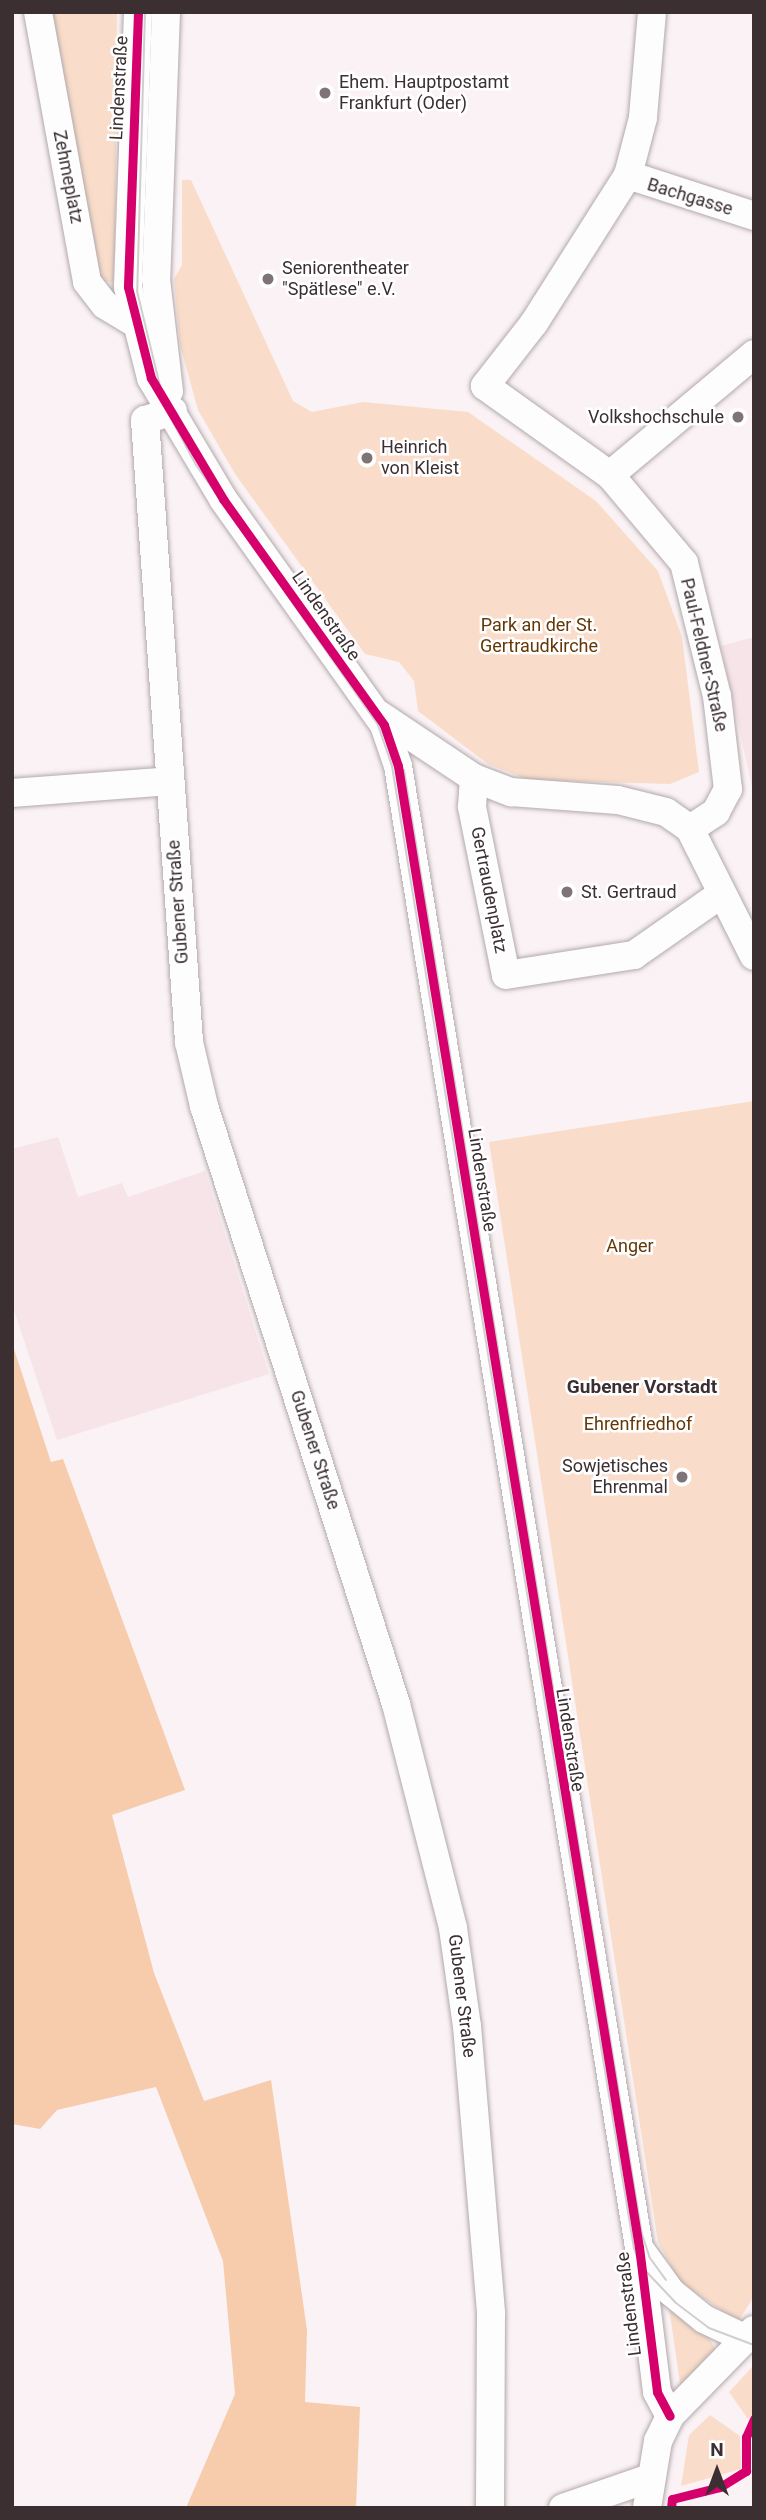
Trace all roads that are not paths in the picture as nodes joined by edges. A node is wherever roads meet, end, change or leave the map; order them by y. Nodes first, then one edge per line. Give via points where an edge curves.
1 (38, 12) edge
2 (138, 12) edge
3 (166, 12) edge
4 (652, 12) edge
5 (628, 175) junction
6 (754, 216) edge
7 (132, 321) junction
8 (754, 354) edge
9 (173, 411) junction
10 (610, 475) junction
11 (376, 712) junction
12 (474, 778) junction
13 (170, 781) junction
14 (12, 793) edge
15 (690, 829) junction
16 (721, 894) junction
17 (754, 956) edge
18 (639, 2247) junction
19 (750, 2334) edge
20 (670, 2416) junction
21 (650, 2478) junction
22 (490, 2508) edge
23 (563, 2508) edge
24 (648, 2508) edge

1 - 7 street, Zehmeplatz via 88,282 105,304
2 - 7 street, Lindenstraße via 130,200
3 - 9 street, Lindenstraße via 156,279
4 - 5 street via 643,118
5 - 6 street, Bachgasse
5 - 10 street, Paul-Feldner-Straße via 534,323 485,386
7 - 9 street, Lindenstraße via 150,378
8 - 10 street
9 - 11 street, Lindenstraße via 223,499
9 - 13 street, Gubener Straße via 145,420
10 - 15 street, Paul-Feldner-Straße via 684,563 700,619 728,789 716,812
11 - 12 street
11 - 18 street, Lindenstraße via 398,765 410,832
12 - 15 street via 511,792 618,800 666,812
12 - 16 street, Gertraudenplatz via 472,807 506,975 635,955
13 - 14 street
13 - 22 street, Gubener Straße via 189,1042 204,1106 390,1686 453,1928 467,2026 491,2314
15 - 16 street
16 - 17 street
18 - 19 street via 643,2260 671,2292 704,2319
18 - 20 street, Lindenstraße via 657,2392
19 - 20 street
20 - 21 street via 658,2441
21 - 23 street
21 - 24 street

